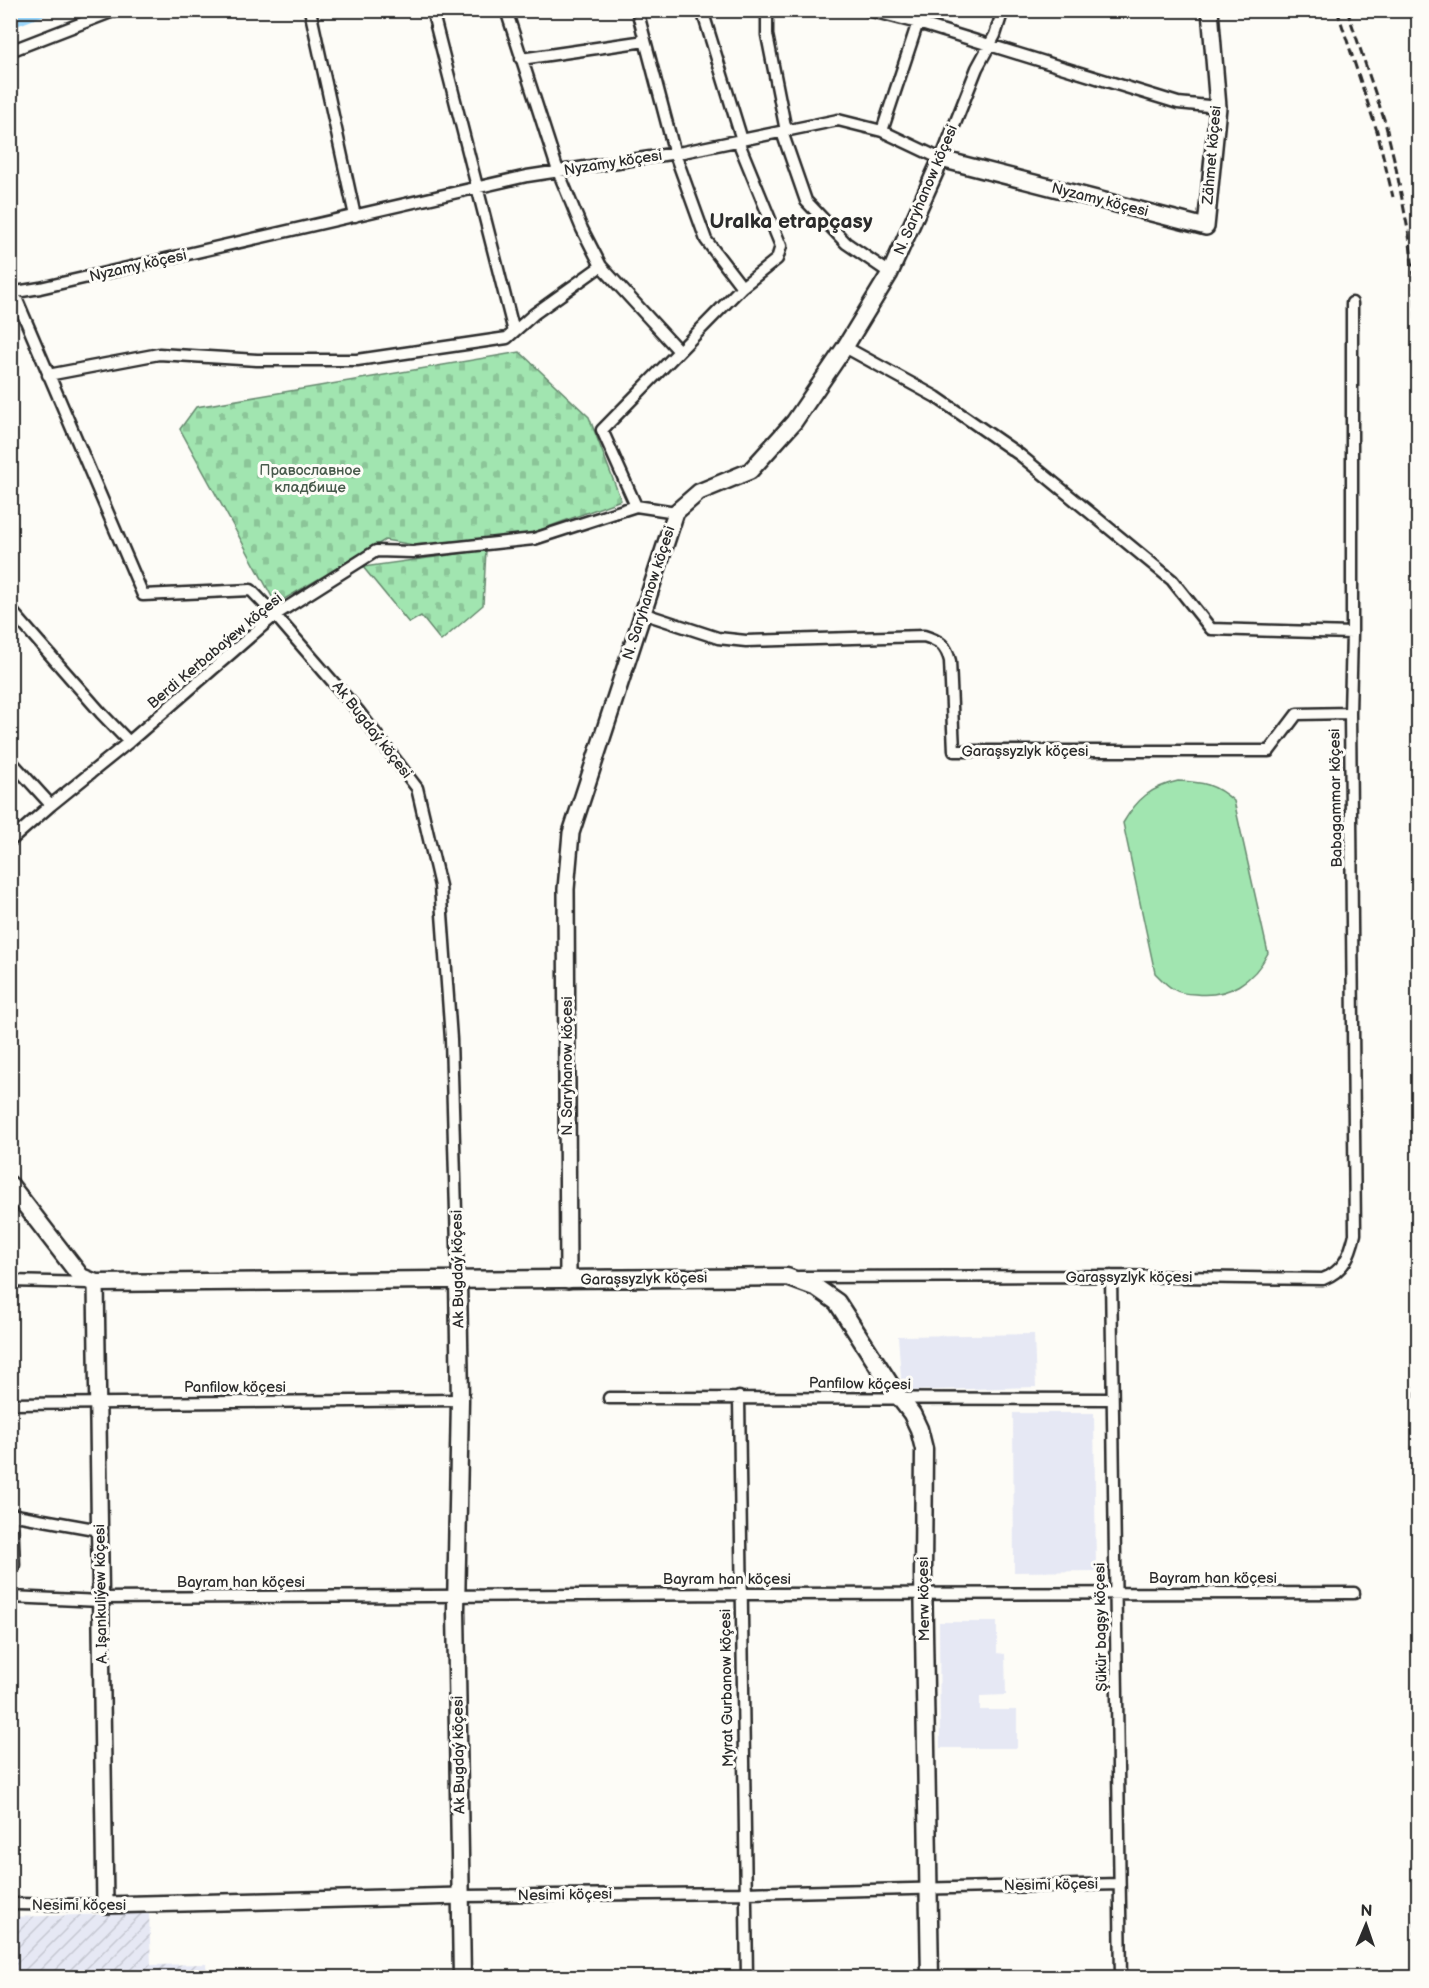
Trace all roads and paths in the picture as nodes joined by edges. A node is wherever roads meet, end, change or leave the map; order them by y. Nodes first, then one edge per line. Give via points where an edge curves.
1 (117, 10) edge
2 (310, 10) edge
3 (432, 10) edge
4 (506, 10) edge
5 (637, 10) edge
6 (702, 10) edge
7 (767, 10) edge
8 (868, 10) edge
9 (922, 10) edge
10 (1003, 10) edge
11 (1210, 10) edge
12 (918, 23) junction
13 (645, 41) junction
14 (990, 44) junction
15 (10, 51) edge
16 (521, 59) junction
17 (1218, 107) junction
18 (784, 131) junction
19 (882, 131) junction
20 (740, 141) junction
21 (675, 154) junction
22 (941, 159) junction
23 (558, 171) junction
24 (477, 187) junction
25 (355, 216) junction
26 (1206, 227) joint
27 (601, 266) junction
28 (890, 273) junction
29 (742, 287) junction
30 (12, 292) edge
31 (1352, 303) dead end
32 (514, 332) junction
33 (845, 347) junction
34 (679, 351) junction
35 (48, 375) junction
36 (636, 506) junction
37 (676, 512) junction
38 (10, 609) edge
39 (642, 613) junction
40 (275, 615) junction
41 (1352, 633) junction
42 (1350, 713) junction
43 (129, 742) junction
44 (10, 760) edge
45 (51, 805) junction
46 (10, 841) edge
47 (10, 1185) edge
48 (1112, 1276) junction
49 (787, 1277) junction
50 (1323, 1279) joint
51 (568, 1280) junction
52 (10, 1281) edge
53 (458, 1281) junction
54 (96, 1283) junction
55 (739, 1397) junction
56 (609, 1398) dead end
57 (1112, 1399) junction
58 (460, 1400) junction
59 (900, 1400) junction
60 (98, 1403) junction
61 (10, 1404) edge
62 (11, 1514) edge
63 (100, 1530) junction
64 (14, 1565) dead end
65 (1115, 1593) junction
66 (1354, 1593) dead end
67 (740, 1594) junction
68 (457, 1595) junction
69 (924, 1595) junction
70 (10, 1597) edge
71 (101, 1599) junction
72 (1119, 1884) junction
73 (928, 1888) junction
74 (746, 1893) junction
75 (461, 1896) junction
76 (10, 1904) edge
77 (105, 1905) junction
78 (462, 1977) edge
79 (747, 1977) edge
80 (930, 1977) edge
81 (1121, 1977) edge

1 - 15 street
2 - 25 street
3 - 24 street
4 - 16 street
5 - 13 street
6 - 20 street
7 - 18 street via 767,35
8 - 12 street
9 - 12 street
10 - 14 street, N. Saryhanow köçesi
11 - 17 main road, Zähmet köçesi
12 - 14 street
12 - 19 street
13 - 16 street
13 - 21 street
14 - 17 street via 1178,103
14 - 22 street, N. Saryhanow köçesi via 976,68
16 - 23 street
17 - 26 main road, Zähmet köçesi
18 - 19 street, Nyzamy köçesi via 838,120
18 - 20 street, Nyzamy köçesi
18 - 28 street via 806,201 846,243
19 - 22 street, Nyzamy köçesi
20 - 21 street, Nyzamy köçesi
20 - 29 street via 781,246 777,259
21 - 23 street, Nyzamy köçesi
21 - 29 street via 706,240
22 - 26 main road, Nyzamy köçesi
22 - 28 main road, N. Saryhanow köçesi
23 - 24 street, Nyzamy köçesi
23 - 27 street
24 - 25 street, Nyzamy köçesi
24 - 32 street
25 - 30 street, Nyzamy köçesi
27 - 32 street
27 - 34 street
28 - 33 main road, N. Saryhanow köçesi
29 - 34 street
30 - 35 street
31 - 41 street, Babagammar köçesi
32 - 35 street via 507,338 357,360 257,360 159,354
33 - 37 main road, N. Saryhanow köçesi via 794,422 750,471 699,492
33 - 41 street via 936,397 1020,455 1173,580 1211,628
34 - 36 street via 602,430
35 - 40 street, Ak Bugdaý köçesi via 143,595 251,590
36 - 37 street, Berdi Kerbabaýew köçesi
36 - 40 street, Berdi Kerbabaýew köçesi via 534,539 413,552 376,551
37 - 39 main road, N. Saryhanow köçesi
38 - 43 street
39 - 42 street, Garaşsyzlyk köçesi via 718,638 746,641 924,636 938,640 950,661 954,751 1269,751 1296,714
39 - 51 main road, N. Saryhanow köçesi via 571,833 566,889
40 - 43 street, Berdi Kerbabaýew köçesi
40 - 53 street, Ak Bugdaý köçesi via 359,712 417,788 440,886 451,1039
41 - 42 street, Babagammar köçesi
42 - 50 street, Babagammar köçesi via 1355,1234 1343,1265
43 - 45 street, Berdi Kerbabaýew köçesi
44 - 45 street
45 - 46 street, Berdi Kerbabaýew köçesi
47 - 54 main road via 81,1277
48 - 49 street, Garaşsyzlyk köçesi
48 - 50 street, Garaşsyzlyk köçesi
48 - 57 street, Şükür bagşy köçesi
49 - 51 main road, Garaşsyzlyk köçesi
49 - 59 main road, Merw köçesi via 817,1288 837,1302
51 - 53 main road, Garaşsyzlyk köçesi
52 - 54 street
53 - 54 main road, Garaşsyzlyk köçesi
53 - 58 main road, Ak Bugdaý köçesi
54 - 60 main road, A. Işankuliýew köçesi
55 - 56 street, Panfilow köçesi
55 - 59 street, Panfilow köçesi
55 - 67 street, Myrat Gurbanow köçesi
57 - 59 street, Panfilow köçesi
57 - 65 street, Şükür bagşy köçesi
58 - 60 street, Panfilow köçesi
58 - 68 main road, Ak Bugdaý köçesi
59 - 69 main road, Merw köçesi via 912,1414 924,1449
60 - 61 street, Panfilow köçesi
60 - 63 main road, A. Işankuliýew köçesi
62 - 63 street
62 - 64 street
63 - 71 main road, A. Işankuliýew köçesi
65 - 66 street, Bayram han köçesi
65 - 69 street, Bayram han köçesi
65 - 72 street, Şükür bagşy köçesi
67 - 68 street, Bayram han köçesi
67 - 69 street, Bayram han köçesi
67 - 74 street, Myrat Gurbanow köçesi
68 - 71 street, Bayram han köçesi
68 - 75 main road, Ak Bugdaý köçesi
69 - 73 main road, Merw köçesi
70 - 71 street, Bayram han köçesi
71 - 77 main road, A. Işankuliýew köçesi
72 - 73 street, Nesimi köçesi
72 - 81 street, Şükür bagşy köçesi
73 - 74 street, Nesimi köçesi
73 - 80 main road, Merw köçesi
74 - 75 street, Nesimi köçesi
74 - 79 street, Myrat Gurbanow köçesi
75 - 77 main road, Nesimi köçesi
75 - 78 main road, Ak Bugdaý köçesi
76 - 77 street, Nesimi köçesi

